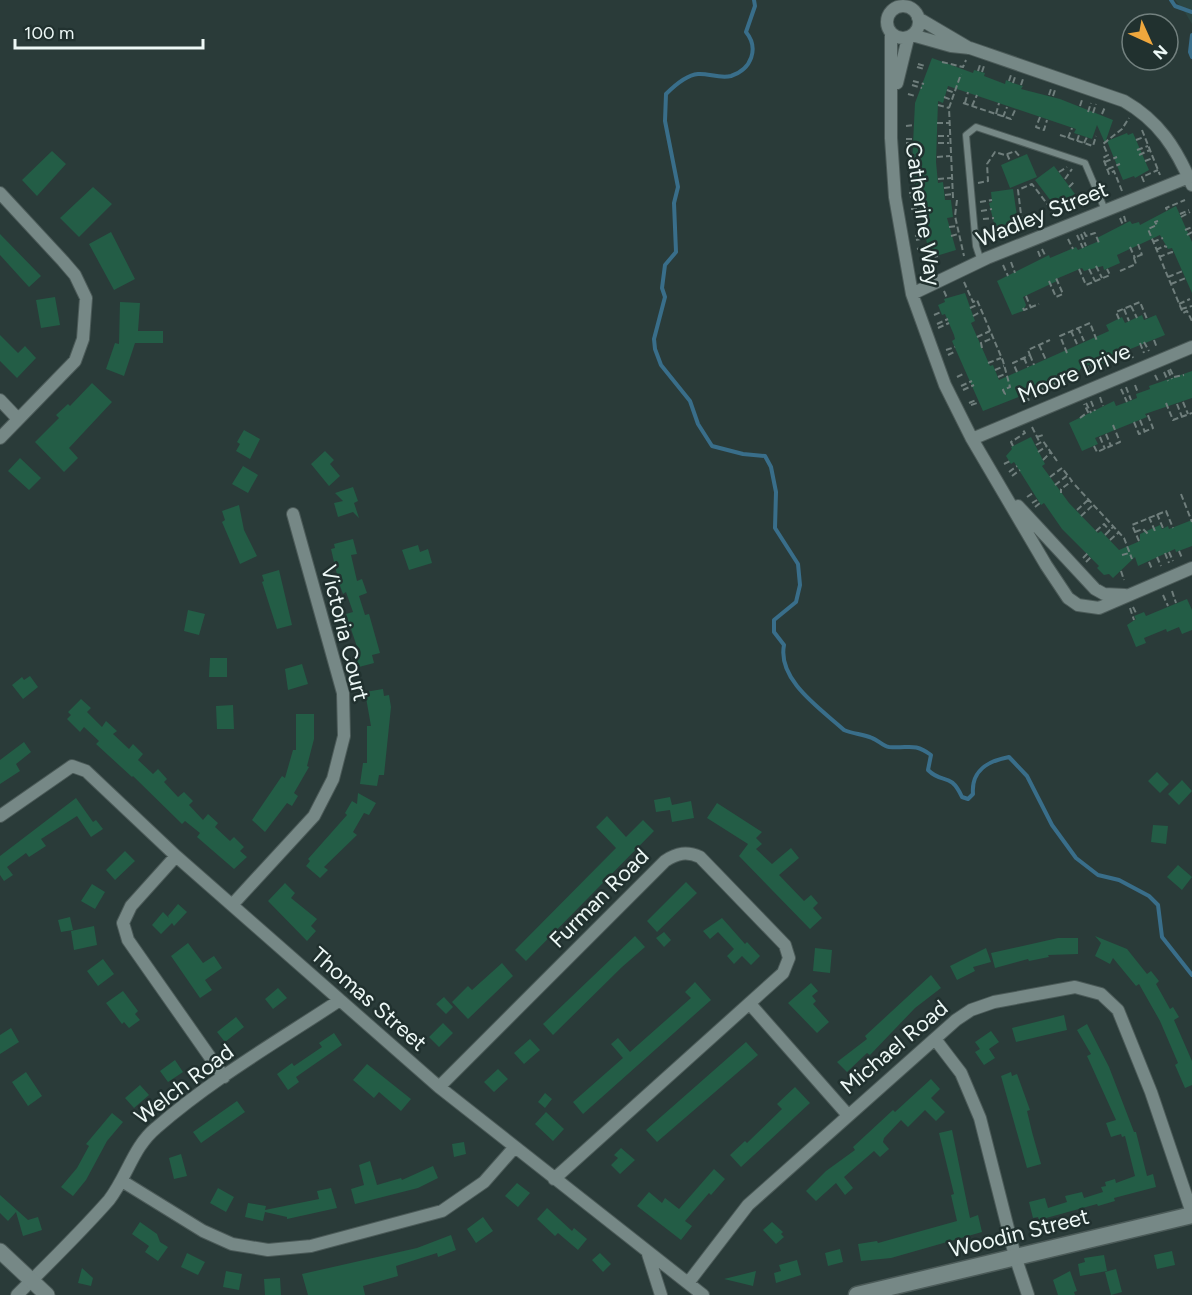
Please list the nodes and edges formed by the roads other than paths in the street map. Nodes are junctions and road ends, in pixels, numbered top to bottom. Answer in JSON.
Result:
{"nodes":[{"id":1,"x":896,"y":4,"type":"edge"},
{"id":2,"x":915,"y":10,"type":"edge"},
{"id":3,"x":891,"y":34,"type":"junction"},
{"id":4,"x":910,"y":36,"type":"junction"},
{"id":5,"x":968,"y":54,"type":"junction"},
{"id":6,"x":893,"y":99,"type":"junction"},
{"id":7,"x":1190,"y":181,"type":"edge"},
{"id":8,"x":0,"y":193,"type":"edge"},
{"id":9,"x":1105,"y":211,"type":"junction"},
{"id":10,"x":981,"y":261,"type":"junction"},
{"id":11,"x":912,"y":294,"type":"junction"},
{"id":12,"x":1192,"y":347,"type":"edge"},
{"id":13,"x":0,"y":400,"type":"edge"},
{"id":14,"x":18,"y":418,"type":"junction"},
{"id":15,"x":0,"y":438,"type":"edge"},
{"id":16,"x":972,"y":439,"type":"junction"},
{"id":17,"x":1006,"y":493,"type":"junction"},
{"id":18,"x":293,"y":514,"type":"dead end"},
{"id":19,"x":1192,"y":568,"type":"edge"},
{"id":20,"x":1126,"y":595,"type":"junction"},
{"id":21,"x":0,"y":816,"type":"edge"},
{"id":22,"x":176,"y":856,"type":"junction"},
{"id":23,"x":232,"y":905,"type":"junction"},
{"id":24,"x":340,"y":1000,"type":"junction"},
{"id":25,"x":750,"y":1004,"type":"junction"},
{"id":26,"x":935,"y":1039,"type":"junction"},
{"id":27,"x":224,"y":1077,"type":"junction"},
{"id":28,"x":439,"y":1087,"type":"junction"},
{"id":29,"x":847,"y":1114,"type":"junction"},
{"id":30,"x":514,"y":1148,"type":"junction"},
{"id":31,"x":554,"y":1179,"type":"junction"},
{"id":32,"x":122,"y":1181,"type":"junction"},
{"id":33,"x":1192,"y":1214,"type":"edge"},
{"id":34,"x":0,"y":1251,"type":"edge"},
{"id":35,"x":648,"y":1254,"type":"junction"},
{"id":36,"x":1015,"y":1257,"type":"junction"},
{"id":37,"x":32,"y":1280,"type":"junction"},
{"id":38,"x":688,"y":1282,"type":"junction"},
{"id":39,"x":17,"y":1295,"type":"edge"},
{"id":40,"x":47,"y":1295,"type":"edge"},
{"id":41,"x":661,"y":1295,"type":"edge"},
{"id":42,"x":703,"y":1295,"type":"edge"},
{"id":43,"x":857,"y":1295,"type":"edge"},
{"id":44,"x":1028,"y":1295,"type":"edge"}],
"edges":[{"from":1,"to":2,"type":"street"},
{"from":1,"to":3,"type":"street"},
{"from":2,"to":4,"type":"street"},
{"from":2,"to":5,"type":"street"},
{"from":3,"to":4,"type":"street"},
{"from":3,"to":6,"type":"street","name":"Catherine Way"},
{"from":4,"to":5,"type":"street"},
{"from":4,"to":6,"type":"street","name":"Catherine Way"},
{"from":5,"to":7,"type":"street"},
{"from":6,"to":11,"type":"street","name":"Catherine Way"},
{"from":7,"to":9,"type":"street","name":"Wadley Street"},
{"from":8,"to":14,"type":"street"},
{"from":9,"to":10,"type":"street","name":"Wadley Street"},
{"from":9,"to":10,"type":"lane"},
{"from":10,"to":11,"type":"street","name":"Wadley Street"},
{"from":11,"to":16,"type":"street","name":"Catherine Way"},
{"from":12,"to":16,"type":"street","name":"Moore Drive"},
{"from":13,"to":14,"type":"street"},
{"from":14,"to":15,"type":"street"},
{"from":16,"to":17,"type":"street","name":"Catherine Way"},
{"from":17,"to":20,"type":"street","name":"Catherine Way"},
{"from":17,"to":20,"type":"street","name":"Catherine Way"},
{"from":18,"to":23,"type":"street","name":"Victoria Court"},
{"from":19,"to":20,"type":"street"},
{"from":21,"to":22,"type":"street","name":"Thomas Street"},
{"from":22,"to":23,"type":"street","name":"Thomas Street"},
{"from":22,"to":27,"type":"street"},
{"from":23,"to":24,"type":"street","name":"Thomas Street"},
{"from":24,"to":27,"type":"street","name":"Welch Road"},
{"from":24,"to":28,"type":"street","name":"Thomas Street"},
{"from":25,"to":28,"type":"street","name":"Furman Road"},
{"from":25,"to":29,"type":"street"},
{"from":25,"to":31,"type":"street","name":"Furman Road"},
{"from":26,"to":29,"type":"street","name":"Michael Road"},
{"from":26,"to":33,"type":"street","name":"Michael Road"},
{"from":26,"to":36,"type":"street"},
{"from":27,"to":32,"type":"street","name":"Welch Road"},
{"from":28,"to":30,"type":"street","name":"Thomas Street"},
{"from":29,"to":38,"type":"street","name":"Michael Road"},
{"from":30,"to":31,"type":"street","name":"Thomas Street"},
{"from":30,"to":32,"type":"street"},
{"from":31,"to":35,"type":"street","name":"Thomas Street"},
{"from":32,"to":37,"type":"street","name":"Welch Road"},
{"from":33,"to":36,"type":"main road","name":"Woodin Street"},
{"from":34,"to":37,"type":"street"},
{"from":35,"to":38,"type":"street","name":"Thomas Street"},
{"from":35,"to":41,"type":"street"},
{"from":36,"to":43,"type":"main road","name":"Woodin Street"},
{"from":36,"to":44,"type":"street"},
{"from":37,"to":39,"type":"street","name":"Welch Road"},
{"from":37,"to":40,"type":"street"},
{"from":38,"to":42,"type":"street","name":"Thomas Street"}]}
